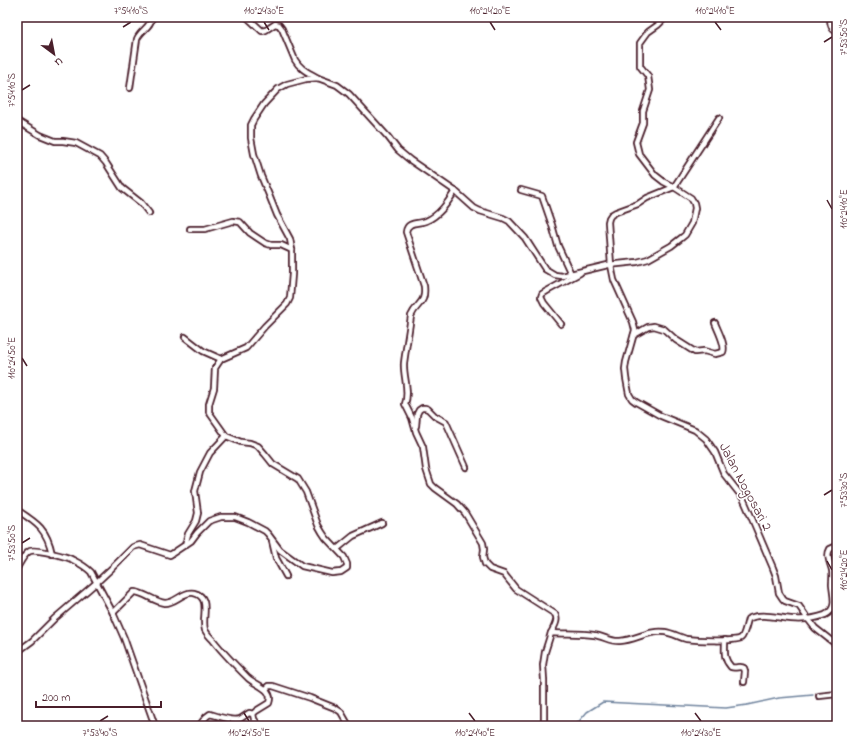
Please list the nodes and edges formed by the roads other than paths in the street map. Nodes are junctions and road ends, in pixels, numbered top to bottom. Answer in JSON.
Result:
{"nodes":[{"id":1,"x":152,"y":17,"type":"edge"},
{"id":2,"x":247,"y":17,"type":"edge"},
{"id":3,"x":666,"y":17,"type":"edge"},
{"id":4,"x":830,"y":17,"type":"edge"},
{"id":5,"x":837,"y":31,"type":"edge"},
{"id":6,"x":318,"y":78,"type":"junction"},
{"id":7,"x":130,"y":88,"type":"dead end"},
{"id":8,"x":719,"y":118,"type":"dead end"},
{"id":9,"x":17,"y":121,"type":"edge"},
{"id":10,"x":674,"y":187,"type":"junction"},
{"id":11,"x":455,"y":190,"type":"junction"},
{"id":12,"x":521,"y":190,"type":"dead end"},
{"id":13,"x":149,"y":213,"type":"dead end"},
{"id":14,"x":190,"y":229,"type":"dead end"},
{"id":15,"x":292,"y":250,"type":"junction"},
{"id":16,"x":611,"y":265,"type":"junction"},
{"id":17,"x":585,"y":270,"type":"junction"},
{"id":18,"x":571,"y":274,"type":"junction"},
{"id":19,"x":715,"y":323,"type":"dead end"},
{"id":20,"x":561,"y":324,"type":"dead end"},
{"id":21,"x":634,"y":335,"type":"junction"},
{"id":22,"x":185,"y":337,"type":"dead end"},
{"id":23,"x":221,"y":359,"type":"junction"},
{"id":24,"x":416,"y":432,"type":"junction"},
{"id":25,"x":226,"y":436,"type":"junction"},
{"id":26,"x":466,"y":467,"type":"dead end"},
{"id":27,"x":17,"y":510,"type":"edge"},
{"id":28,"x":382,"y":523,"type":"dead end"},
{"id":29,"x":271,"y":538,"type":"junction"},
{"id":30,"x":185,"y":545,"type":"junction"},
{"id":31,"x":837,"y":546,"type":"edge"},
{"id":32,"x":337,"y":549,"type":"junction"},
{"id":33,"x":52,"y":554,"type":"junction"},
{"id":34,"x":17,"y":568,"type":"edge"},
{"id":35,"x":286,"y":576,"type":"dead end"},
{"id":36,"x":96,"y":583,"type":"junction"},
{"id":37,"x":113,"y":613,"type":"junction"},
{"id":38,"x":808,"y":619,"type":"junction"},
{"id":39,"x":551,"y":633,"type":"junction"},
{"id":40,"x":725,"y":640,"type":"junction"},
{"id":41,"x":837,"y":645,"type":"edge"},
{"id":42,"x":17,"y":652,"type":"edge"},
{"id":43,"x":744,"y":682,"type":"dead end"},
{"id":44,"x":266,"y":689,"type":"junction"},
{"id":45,"x":837,"y":694,"type":"edge"},
{"id":46,"x":819,"y":696,"type":"dead end"},
{"id":47,"x":253,"y":714,"type":"junction"},
{"id":48,"x":154,"y":726,"type":"edge"},
{"id":49,"x":199,"y":726,"type":"edge"},
{"id":50,"x":259,"y":726,"type":"edge"},
{"id":51,"x":349,"y":726,"type":"edge"},
{"id":52,"x":544,"y":726,"type":"edge"}],
"edges":[{"from":1,"to":7,"type":"street"},
{"from":2,"to":6,"type":"street"},
{"from":3,"to":10,"type":"street"},
{"from":4,"to":5,"type":"street"},
{"from":6,"to":11,"type":"street"},
{"from":6,"to":15,"type":"street"},
{"from":8,"to":10,"type":"street"},
{"from":9,"to":13,"type":"street"},
{"from":10,"to":16,"type":"street","name":"Jalan Nogosari 2"},
{"from":10,"to":16,"type":"street"},
{"from":11,"to":18,"type":"street"},
{"from":11,"to":24,"type":"street"},
{"from":12,"to":18,"type":"street"},
{"from":14,"to":15,"type":"street"},
{"from":15,"to":23,"type":"street"},
{"from":16,"to":17,"type":"street"},
{"from":16,"to":21,"type":"street","name":"Jalan Nogosari 2"},
{"from":17,"to":18,"type":"street"},
{"from":17,"to":20,"type":"street"},
{"from":19,"to":21,"type":"street"},
{"from":21,"to":38,"type":"street","name":"Jalan Nogosari 2"},
{"from":22,"to":23,"type":"street"},
{"from":23,"to":25,"type":"street"},
{"from":24,"to":26,"type":"street"},
{"from":24,"to":39,"type":"street"},
{"from":25,"to":30,"type":"street"},
{"from":25,"to":32,"type":"street"},
{"from":27,"to":33,"type":"street"},
{"from":28,"to":32,"type":"street"},
{"from":29,"to":30,"type":"street"},
{"from":29,"to":32,"type":"street"},
{"from":29,"to":35,"type":"street"},
{"from":30,"to":36,"type":"street"},
{"from":31,"to":38,"type":"street"},
{"from":33,"to":34,"type":"street"},
{"from":33,"to":36,"type":"street"},
{"from":36,"to":37,"type":"street"},
{"from":36,"to":42,"type":"street"},
{"from":37,"to":44,"type":"street"},
{"from":37,"to":48,"type":"street"},
{"from":38,"to":40,"type":"street"},
{"from":38,"to":41,"type":"street","name":"Jalan Nogosari 2"},
{"from":39,"to":40,"type":"street"},
{"from":39,"to":52,"type":"street"},
{"from":40,"to":43,"type":"street"},
{"from":44,"to":47,"type":"street"},
{"from":44,"to":51,"type":"street"},
{"from":45,"to":46,"type":"street"},
{"from":47,"to":49,"type":"street"},
{"from":47,"to":50,"type":"street"}]}
